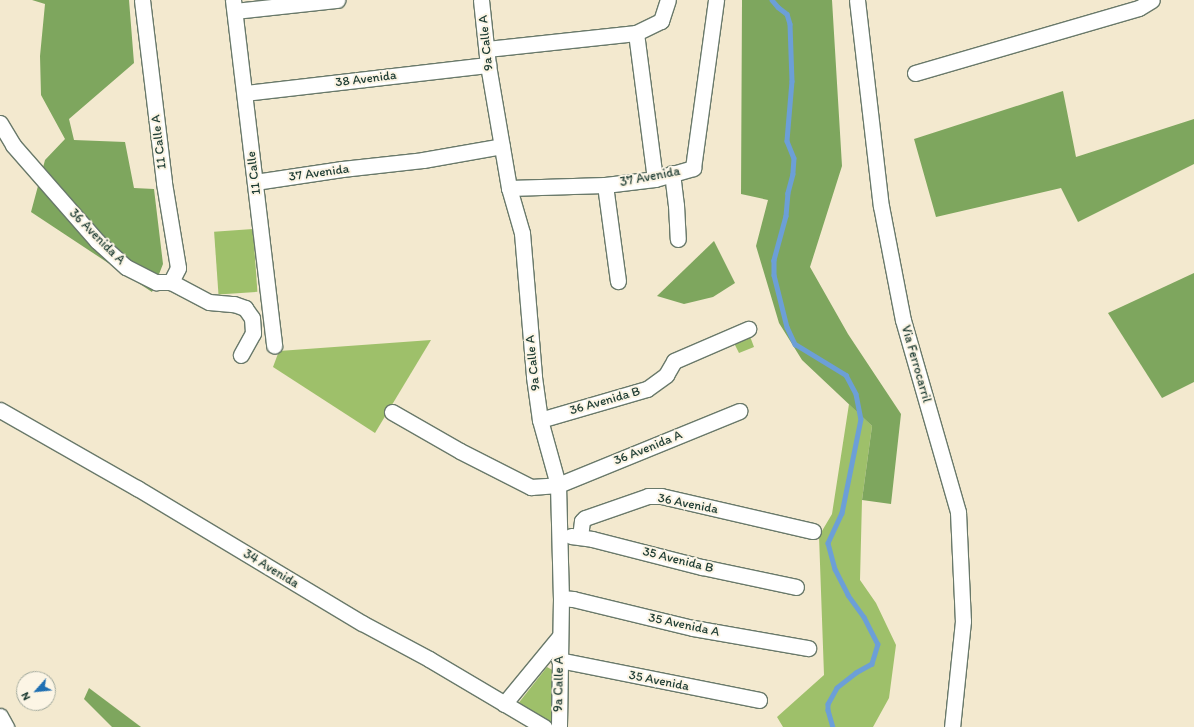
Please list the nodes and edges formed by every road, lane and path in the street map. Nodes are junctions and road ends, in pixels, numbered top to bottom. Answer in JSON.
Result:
{"nodes":[{"id":1,"x":142,"y":0,"type":"edge"},
{"id":2,"x":337,"y":0,"type":"edge"},
{"id":3,"x":481,"y":0,"type":"edge"},
{"id":4,"x":668,"y":0,"type":"edge"},
{"id":5,"x":716,"y":0,"type":"edge"},
{"id":6,"x":857,"y":0,"type":"edge"},
{"id":7,"x":1152,"y":0,"type":"edge"},
{"id":8,"x":234,"y":5,"type":"edge"},
{"id":9,"x":636,"y":33,"type":"junction"},
{"id":10,"x":486,"y":49,"type":"junction"},
{"id":11,"x":488,"y":65,"type":"junction"},
{"id":12,"x":915,"y":73,"type":"dead end"},
{"id":13,"x":245,"y":94,"type":"junction"},
{"id":14,"x":0,"y":123,"type":"edge"},
{"id":15,"x":502,"y":146,"type":"junction"},
{"id":16,"x":672,"y":173,"type":"junction"},
{"id":17,"x":655,"y":179,"type":"junction"},
{"id":18,"x":255,"y":182,"type":"junction"},
{"id":19,"x":605,"y":185,"type":"junction"},
{"id":20,"x":509,"y":188,"type":"junction"},
{"id":21,"x":678,"y":239,"type":"dead end"},
{"id":22,"x":618,"y":281,"type":"dead end"},
{"id":23,"x":171,"y":282,"type":"junction"},
{"id":24,"x":748,"y":329,"type":"dead end"},
{"id":25,"x":274,"y":346,"type":"dead end"},
{"id":26,"x":241,"y":355,"type":"dead end"},
{"id":27,"x":0,"y":410,"type":"edge"},
{"id":28,"x":739,"y":411,"type":"dead end"},
{"id":29,"x":392,"y":412,"type":"dead end"},
{"id":30,"x":540,"y":420,"type":"junction"},
{"id":31,"x":558,"y":485,"type":"junction"},
{"id":32,"x":813,"y":531,"type":"dead end"},
{"id":33,"x":560,"y":535,"type":"junction"},
{"id":34,"x":580,"y":537,"type":"junction"},
{"id":35,"x":796,"y":587,"type":"dead end"},
{"id":36,"x":561,"y":598,"type":"junction"},
{"id":37,"x":560,"y":636,"type":"junction"},
{"id":38,"x":808,"y":648,"type":"dead end"},
{"id":39,"x":559,"y":660,"type":"junction"},
{"id":40,"x":759,"y":700,"type":"dead end"},
{"id":41,"x":504,"y":704,"type":"junction"},
{"id":42,"x":0,"y":716,"type":"edge"},
{"id":43,"x":6,"y":727,"type":"edge"},
{"id":44,"x":544,"y":727,"type":"edge"},
{"id":45,"x":559,"y":727,"type":"edge"},
{"id":46,"x":952,"y":727,"type":"edge"}],
"edges":[{"from":1,"to":23,"type":"street","name":"11 Calle A"},
{"from":2,"to":8,"type":"street"},
{"from":3,"to":10,"type":"street","name":"9a Calle A"},
{"from":4,"to":9,"type":"street"},
{"from":5,"to":16,"type":"street","name":"37 Avenida"},
{"from":6,"to":46,"type":"street","name":"Via Ferrocarril"},
{"from":7,"to":12,"type":"street"},
{"from":8,"to":13,"type":"street","name":"11 Calle"},
{"from":9,"to":10,"type":"street"},
{"from":9,"to":17,"type":"street"},
{"from":10,"to":11,"type":"street","name":"9a Calle A"},
{"from":11,"to":13,"type":"street","name":"38 Avenida"},
{"from":11,"to":15,"type":"street","name":"9a Calle A"},
{"from":13,"to":18,"type":"street","name":"11 Calle"},
{"from":14,"to":23,"type":"street","name":"36 Avenida A"},
{"from":15,"to":18,"type":"street","name":"37 Avenida"},
{"from":15,"to":20,"type":"street","name":"9a Calle A"},
{"from":16,"to":17,"type":"street","name":"37 Avenida"},
{"from":16,"to":21,"type":"street"},
{"from":17,"to":19,"type":"street","name":"37 Avenida"},
{"from":18,"to":25,"type":"street","name":"11 Calle"},
{"from":19,"to":20,"type":"street","name":"37 Avenida"},
{"from":19,"to":22,"type":"street"},
{"from":20,"to":30,"type":"street","name":"9a Calle A"},
{"from":23,"to":26,"type":"street","name":"36 Avenida A"},
{"from":24,"to":30,"type":"street","name":"36 Avenida B"},
{"from":27,"to":41,"type":"street","name":"34 Avenida"},
{"from":28,"to":31,"type":"street","name":"36 Avenida A"},
{"from":29,"to":31,"type":"street"},
{"from":30,"to":31,"type":"street","name":"9a Calle A"},
{"from":31,"to":33,"type":"street","name":"9a Calle A"},
{"from":32,"to":34,"type":"street","name":"36 Avenida"},
{"from":33,"to":34,"type":"street","name":"35 Avenida B"},
{"from":33,"to":36,"type":"street","name":"9a Calle A"},
{"from":34,"to":35,"type":"street","name":"35 Avenida B"},
{"from":36,"to":37,"type":"street","name":"9a Calle A"},
{"from":36,"to":38,"type":"street","name":"35 Avenida A"},
{"from":37,"to":39,"type":"street","name":"9a Calle A"},
{"from":37,"to":41,"type":"street"},
{"from":39,"to":40,"type":"street","name":"35 Avenida"},
{"from":39,"to":45,"type":"street","name":"9a Calle A"},
{"from":41,"to":44,"type":"street","name":"34 Avenida"},
{"from":42,"to":43,"type":"street"}]}
